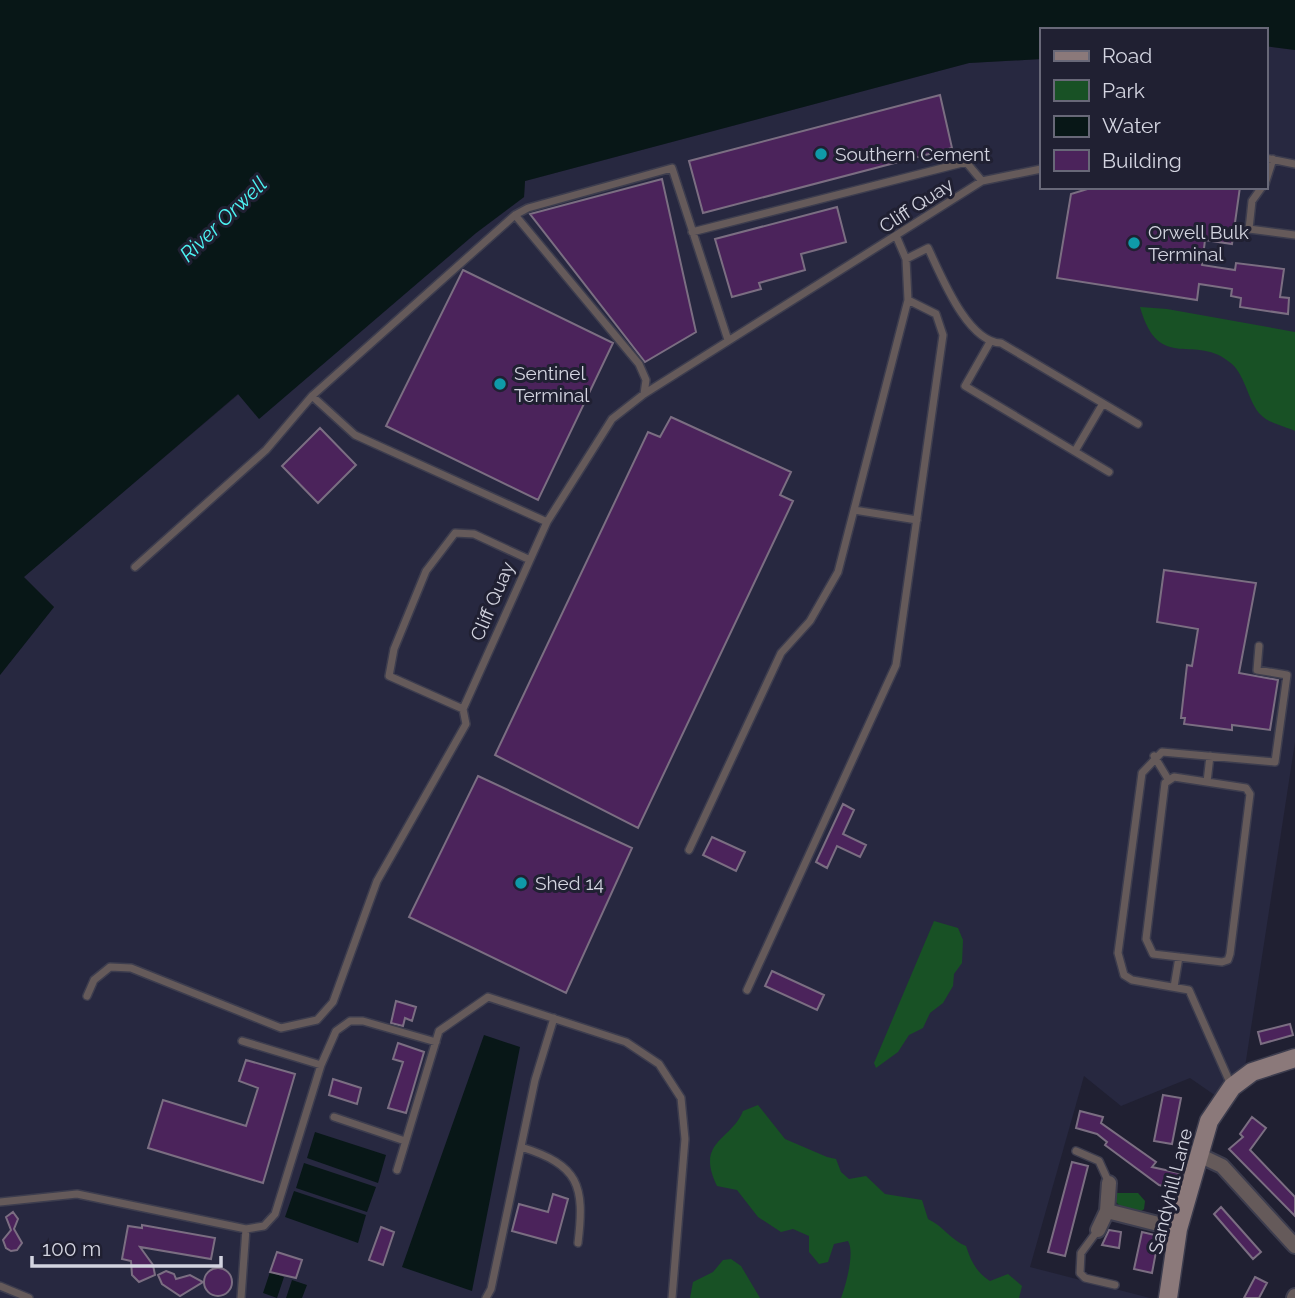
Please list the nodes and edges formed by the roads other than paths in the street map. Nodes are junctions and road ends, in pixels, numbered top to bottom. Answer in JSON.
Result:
{"nodes":[{"id":1,"x":1269,"y":158,"type":"edge"},
{"id":2,"x":1295,"y":164,"type":"edge"},
{"id":3,"x":1040,"y":169,"type":"edge"},
{"id":4,"x":982,"y":181,"type":"junction"},
{"id":5,"x":1262,"y":189,"type":"edge"},
{"id":6,"x":514,"y":215,"type":"junction"},
{"id":7,"x":692,"y":232,"type":"junction"},
{"id":8,"x":1295,"y":235,"type":"edge"},
{"id":9,"x":897,"y":238,"type":"junction"},
{"id":10,"x":906,"y":259,"type":"junction"},
{"id":11,"x":908,"y":300,"type":"junction"},
{"id":12,"x":728,"y":340,"type":"junction"},
{"id":13,"x":990,"y":342,"type":"junction"},
{"id":14,"x":644,"y":394,"type":"junction"},
{"id":15,"x":312,"y":396,"type":"junction"},
{"id":16,"x":1102,"y":405,"type":"junction"},
{"id":17,"x":1138,"y":424,"type":"dead end"},
{"id":18,"x":1074,"y":451,"type":"junction"},
{"id":19,"x":1109,"y":472,"type":"dead end"},
{"id":20,"x":854,"y":510,"type":"junction"},
{"id":21,"x":917,"y":520,"type":"junction"},
{"id":22,"x":547,"y":522,"type":"junction"},
{"id":23,"x":528,"y":559,"type":"junction"},
{"id":24,"x":135,"y":567,"type":"dead end"},
{"id":25,"x":1259,"y":646,"type":"dead end"},
{"id":26,"x":463,"y":709,"type":"junction"},
{"id":27,"x":1154,"y":756,"type":"junction"},
{"id":28,"x":1210,"y":756,"type":"junction"},
{"id":29,"x":1168,"y":779,"type":"junction"},
{"id":30,"x":1207,"y":782,"type":"junction"},
{"id":31,"x":689,"y":850,"type":"dead end"},
{"id":32,"x":1179,"y":957,"type":"junction"},
{"id":33,"x":1174,"y":987,"type":"junction"},
{"id":34,"x":747,"y":990,"type":"dead end"},
{"id":35,"x":87,"y":996,"type":"dead end"},
{"id":36,"x":554,"y":1018,"type":"junction"},
{"id":37,"x":242,"y":1041,"type":"dead end"},
{"id":38,"x":436,"y":1042,"type":"junction"},
{"id":39,"x":1295,"y":1058,"type":"edge"},
{"id":40,"x":321,"y":1065,"type":"junction"},
{"id":41,"x":1232,"y":1087,"type":"junction"},
{"id":42,"x":334,"y":1116,"type":"dead end"},
{"id":43,"x":405,"y":1141,"type":"junction"},
{"id":44,"x":520,"y":1147,"type":"junction"},
{"id":45,"x":1076,"y":1150,"type":"dead end"},
{"id":46,"x":1201,"y":1156,"type":"junction"},
{"id":47,"x":397,"y":1170,"type":"dead end"},
{"id":48,"x":1109,"y":1183,"type":"joint"},
{"id":49,"x":0,"y":1202,"type":"edge"},
{"id":50,"x":1107,"y":1211,"type":"junction"},
{"id":51,"x":246,"y":1229,"type":"junction"},
{"id":52,"x":1178,"y":1229,"type":"junction"},
{"id":53,"x":1098,"y":1230,"type":"joint"},
{"id":54,"x":578,"y":1242,"type":"dead end"},
{"id":55,"x":1295,"y":1246,"type":"edge"},
{"id":56,"x":1115,"y":1285,"type":"dead end"},
{"id":57,"x":0,"y":1286,"type":"edge"},
{"id":58,"x":29,"y":1298,"type":"edge"},
{"id":59,"x":242,"y":1298,"type":"edge"},
{"id":60,"x":486,"y":1298,"type":"edge"},
{"id":61,"x":672,"y":1298,"type":"edge"},
{"id":62,"x":1168,"y":1298,"type":"edge"}],
"edges":[{"from":1,"to":2,"type":"lane"},
{"from":3,"to":4,"type":"lane","name":"Cliff Quay"},
{"from":4,"to":7,"type":"lane"},
{"from":4,"to":9,"type":"lane","name":"Cliff Quay"},
{"from":5,"to":8,"type":"lane"},
{"from":6,"to":7,"type":"lane"},
{"from":6,"to":14,"type":"lane"},
{"from":6,"to":15,"type":"lane"},
{"from":7,"to":12,"type":"lane"},
{"from":9,"to":10,"type":"lane"},
{"from":9,"to":12,"type":"lane","name":"Cliff Quay"},
{"from":10,"to":11,"type":"lane"},
{"from":10,"to":13,"type":"lane"},
{"from":11,"to":20,"type":"lane"},
{"from":11,"to":21,"type":"lane"},
{"from":12,"to":14,"type":"lane","name":"Cliff Quay"},
{"from":13,"to":16,"type":"lane"},
{"from":13,"to":18,"type":"lane"},
{"from":14,"to":22,"type":"lane","name":"Cliff Quay"},
{"from":15,"to":22,"type":"lane"},
{"from":15,"to":24,"type":"lane"},
{"from":16,"to":17,"type":"lane"},
{"from":16,"to":18,"type":"lane"},
{"from":18,"to":19,"type":"lane"},
{"from":20,"to":21,"type":"lane"},
{"from":20,"to":31,"type":"lane"},
{"from":21,"to":34,"type":"lane"},
{"from":22,"to":23,"type":"lane","name":"Cliff Quay"},
{"from":23,"to":26,"type":"lane","name":"Cliff Quay"},
{"from":23,"to":26,"type":"lane"},
{"from":25,"to":28,"type":"lane"},
{"from":26,"to":35,"type":"lane","name":"Cliff Quay"},
{"from":27,"to":28,"type":"lane"},
{"from":27,"to":29,"type":"lane"},
{"from":27,"to":33,"type":"lane"},
{"from":28,"to":30,"type":"lane"},
{"from":29,"to":30,"type":"lane"},
{"from":29,"to":32,"type":"lane"},
{"from":30,"to":32,"type":"lane"},
{"from":32,"to":33,"type":"lane"},
{"from":33,"to":41,"type":"lane"},
{"from":36,"to":38,"type":"lane"},
{"from":36,"to":44,"type":"lane"},
{"from":36,"to":61,"type":"lane"},
{"from":37,"to":40,"type":"lane"},
{"from":38,"to":40,"type":"lane"},
{"from":38,"to":43,"type":"lane"},
{"from":39,"to":41,"type":"street","name":"Sandyhill Lane"},
{"from":40,"to":51,"type":"lane"},
{"from":41,"to":46,"type":"street","name":"Sandyhill Lane"},
{"from":42,"to":43,"type":"lane"},
{"from":43,"to":47,"type":"lane"},
{"from":44,"to":54,"type":"lane"},
{"from":44,"to":60,"type":"lane"},
{"from":45,"to":48,"type":"lane"},
{"from":46,"to":52,"type":"street","name":"Sandyhill Lane"},
{"from":46,"to":55,"type":"street"},
{"from":48,"to":50,"type":"street"},
{"from":49,"to":51,"type":"lane"},
{"from":50,"to":52,"type":"street"},
{"from":50,"to":53,"type":"street"},
{"from":51,"to":59,"type":"lane"},
{"from":52,"to":62,"type":"street","name":"Sandyhill Lane"},
{"from":53,"to":56,"type":"lane"},
{"from":57,"to":58,"type":"lane"}]}
